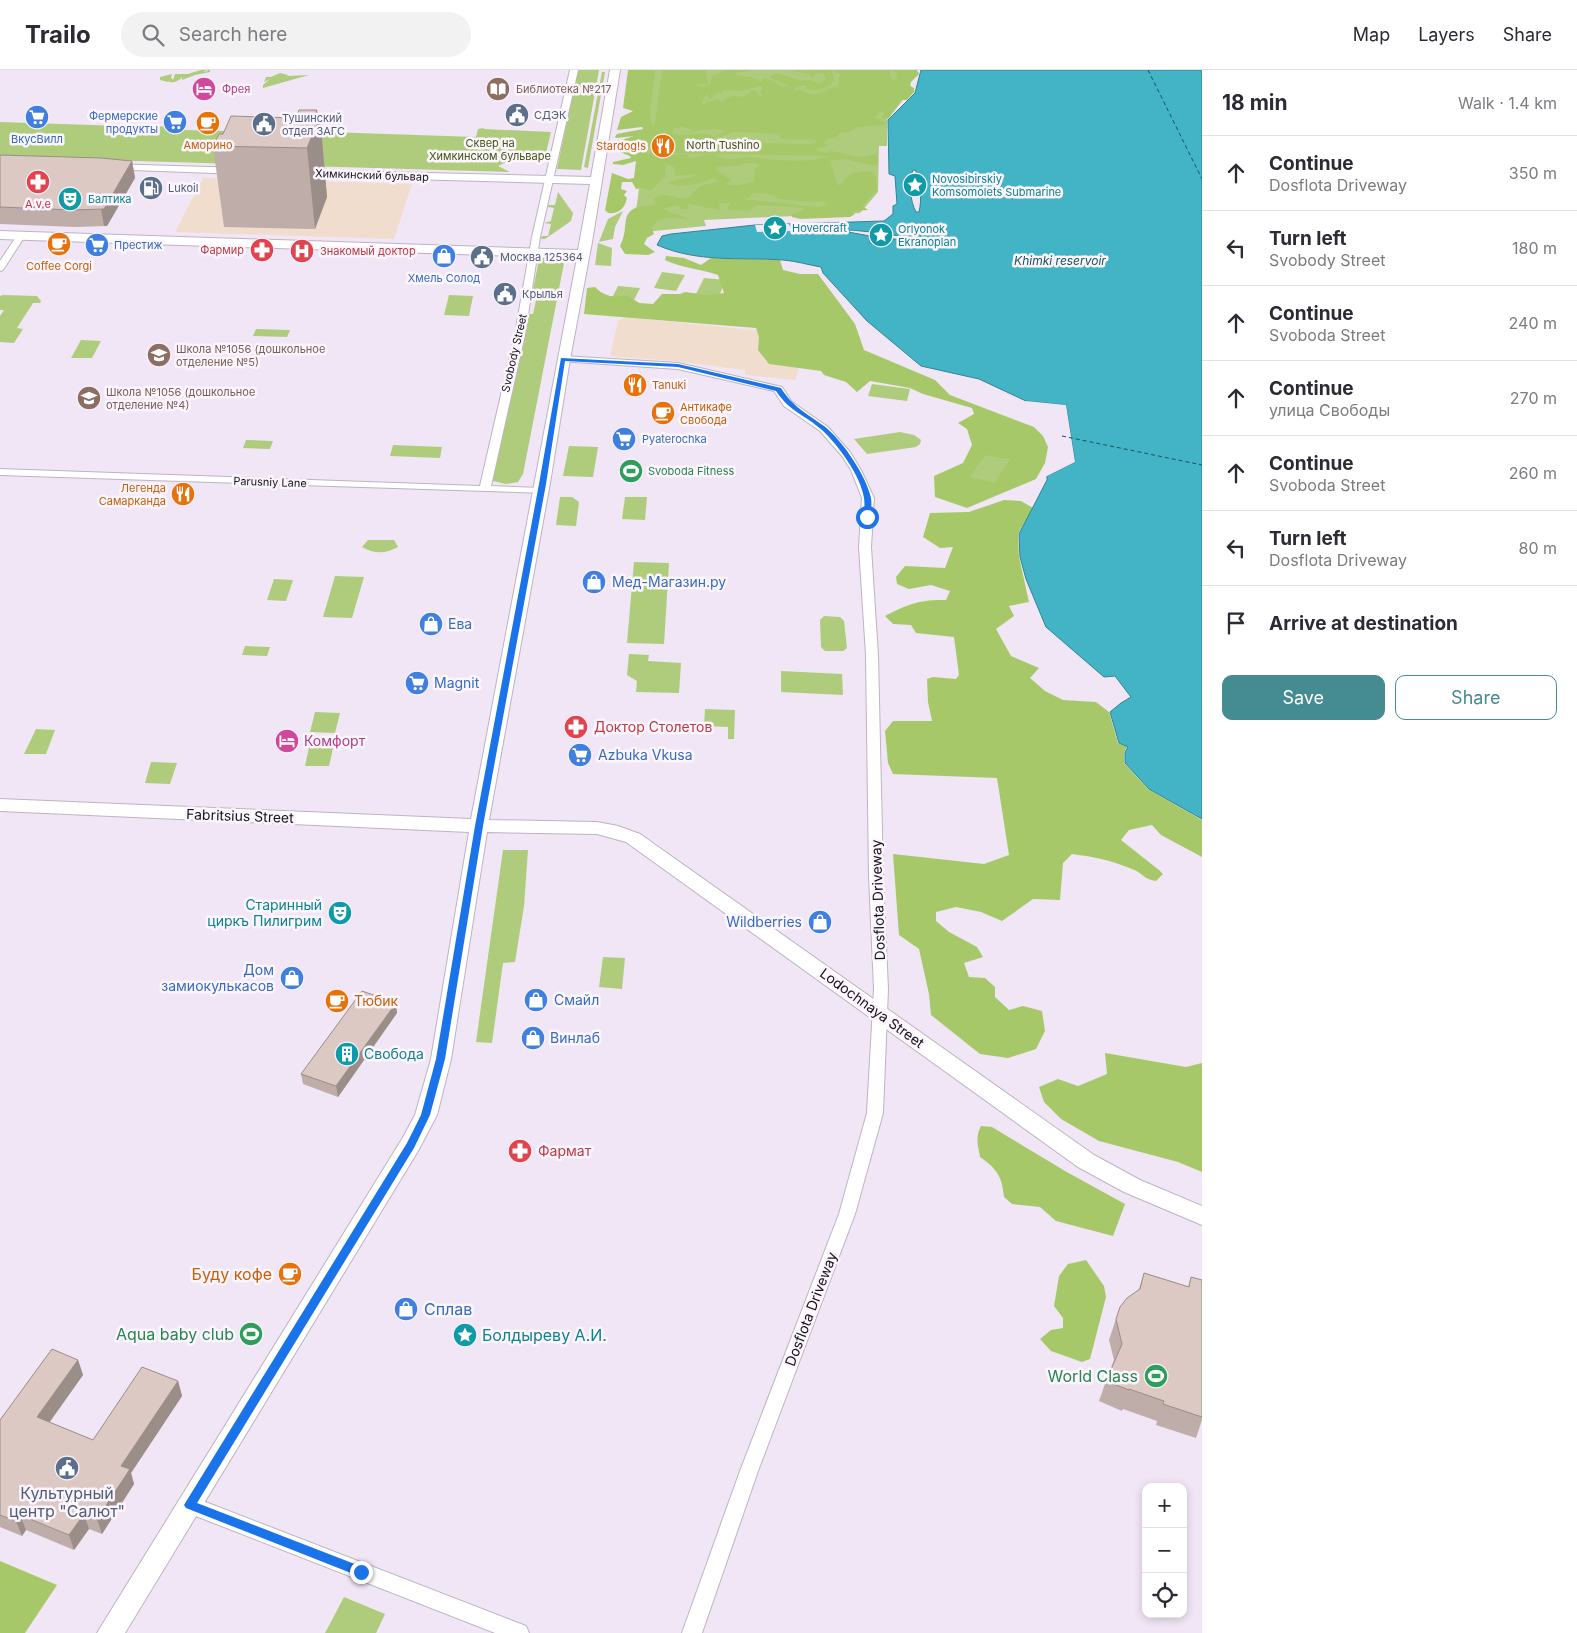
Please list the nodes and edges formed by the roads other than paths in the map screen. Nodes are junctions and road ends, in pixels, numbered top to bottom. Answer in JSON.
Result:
{"nodes":[{"id":1,"x":574,"y":70,"type":"edge"},
{"id":2,"x":615,"y":70,"type":"edge"},
{"id":3,"x":97,"y":167,"type":"edge"},
{"id":4,"x":257,"y":171,"type":"edge"},
{"id":5,"x":286,"y":172,"type":"edge"},
{"id":6,"x":550,"y":179,"type":"junction"},
{"id":7,"x":595,"y":181,"type":"junction"},
{"id":8,"x":0,"y":235,"type":"edge"},
{"id":9,"x":21,"y":236,"type":"junction"},
{"id":10,"x":534,"y":252,"type":"junction"},
{"id":11,"x":583,"y":254,"type":"junction"},
{"id":12,"x":0,"y":268,"type":"edge"},
{"id":13,"x":563,"y":359,"type":"junction"},
{"id":14,"x":0,"y":472,"type":"edge"},
{"id":15,"x":485,"y":490,"type":"junction"},
{"id":16,"x":541,"y":492,"type":"junction"},
{"id":17,"x":0,"y":805,"type":"edge"},
{"id":18,"x":479,"y":826,"type":"junction"},
{"id":19,"x":881,"y":1016,"type":"junction"},
{"id":20,"x":1202,"y":1216,"type":"edge"},
{"id":21,"x":190,"y":1505,"type":"junction"},
{"id":22,"x":110,"y":1633,"type":"edge"},
{"id":23,"x":519,"y":1633,"type":"edge"},
{"id":24,"x":692,"y":1633,"type":"edge"}],
"edges":[{"from":1,"to":6,"type":"street","name":"Svobody Street"},
{"from":2,"to":7,"type":"main road"},
{"from":3,"to":4,"type":"main road"},
{"from":5,"to":6,"type":"main road","name":"Химкинский бульвар"},
{"from":6,"to":7,"type":"main road","name":"Химкинский бульвар"},
{"from":6,"to":10,"type":"street","name":"Svobody Street"},
{"from":7,"to":11,"type":"main road"},
{"from":8,"to":9,"type":"main road"},
{"from":9,"to":10,"type":"main road"},
{"from":9,"to":12,"type":"street"},
{"from":10,"to":11,"type":"main road"},
{"from":10,"to":15,"type":"street","name":"Svobody Street"},
{"from":11,"to":13,"type":"main road"},
{"from":13,"to":16,"type":"main road"},
{"from":13,"to":19,"type":"street","name":"Dosflota Driveway"},
{"from":14,"to":15,"type":"street","name":"Parusniy Lane"},
{"from":15,"to":16,"type":"street","name":"Parusniy Lane"},
{"from":16,"to":18,"type":"main road"},
{"from":17,"to":18,"type":"main road","name":"Fabritsius Street"},
{"from":18,"to":19,"type":"main road","name":"Fabritsius Street"},
{"from":18,"to":21,"type":"main road"},
{"from":19,"to":20,"type":"main road","name":"Lodochnaya Street"},
{"from":19,"to":24,"type":"street","name":"Dosflota Driveway"},
{"from":21,"to":22,"type":"main road"},
{"from":21,"to":23,"type":"street"}]}
